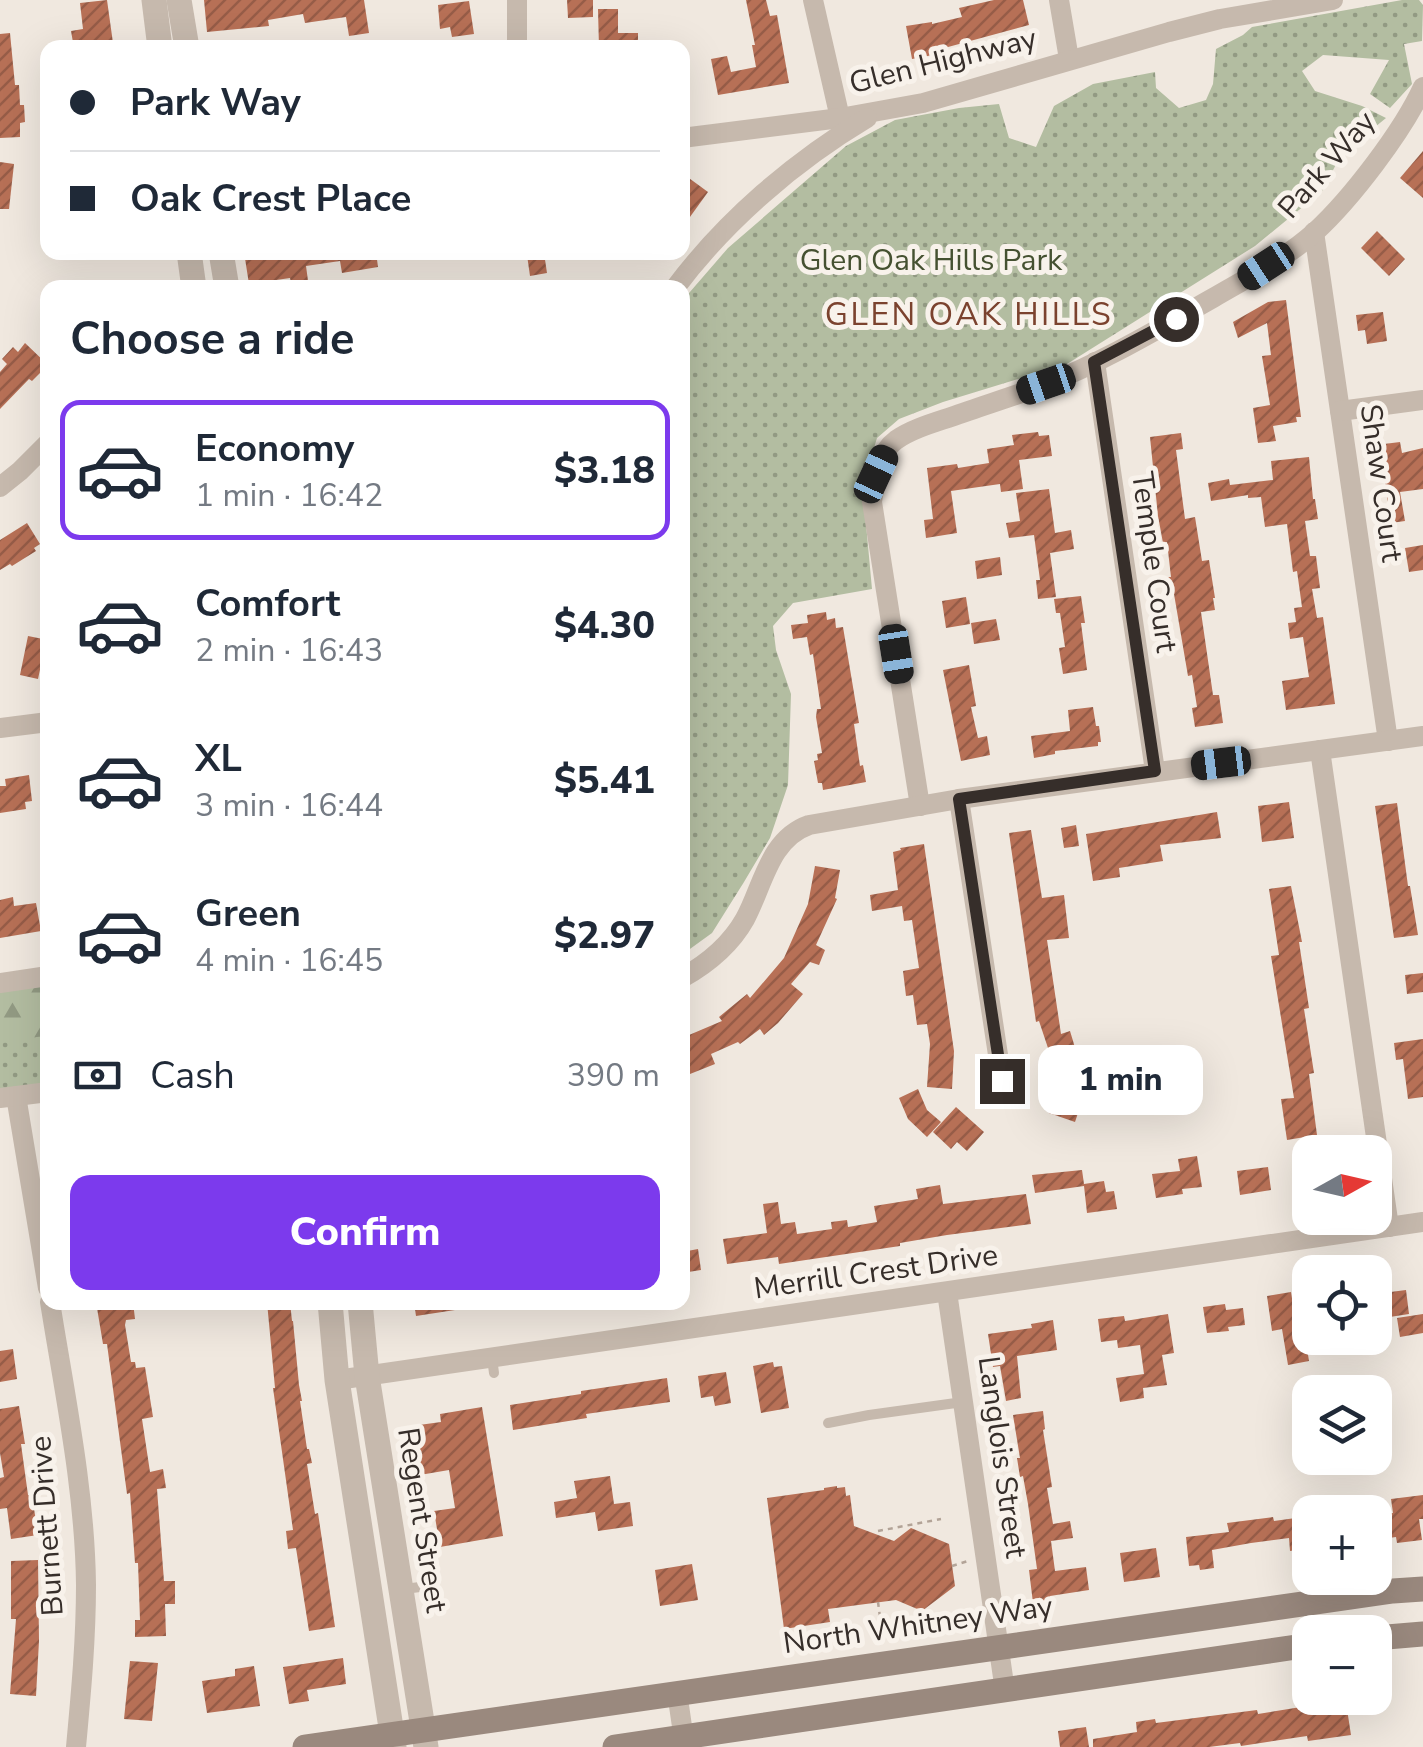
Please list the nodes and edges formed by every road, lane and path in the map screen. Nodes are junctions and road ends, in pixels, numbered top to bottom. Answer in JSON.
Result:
{"nodes":[{"id":1,"x":154,"y":0,"type":"edge"},
{"id":2,"x":179,"y":0,"type":"edge"},
{"id":3,"x":517,"y":0,"type":"edge"},
{"id":4,"x":814,"y":0,"type":"edge"},
{"id":5,"x":1058,"y":0,"type":"edge"},
{"id":6,"x":1333,"y":0,"type":"edge"},
{"id":7,"x":1295,"y":3,"type":"edge"},
{"id":8,"x":159,"y":40,"type":"edge"},
{"id":9,"x":186,"y":40,"type":"edge"},
{"id":10,"x":517,"y":40,"type":"edge"},
{"id":11,"x":1069,"y":59,"type":"junction"},
{"id":12,"x":1423,"y":87,"type":"edge"},
{"id":13,"x":878,"y":112,"type":"junction"},
{"id":14,"x":840,"y":118,"type":"junction"},
{"id":15,"x":690,"y":137,"type":"edge"},
{"id":16,"x":1314,"y":232,"type":"junction"},
{"id":17,"x":681,"y":280,"type":"edge"},
{"id":18,"x":1094,"y":362,"type":"junction"},
{"id":19,"x":1423,"y":400,"type":"edge"},
{"id":20,"x":1340,"y":411,"type":"junction"},
{"id":21,"x":40,"y":451,"type":"edge"},
{"id":22,"x":0,"y":487,"type":"edge"},
{"id":23,"x":40,"y":723,"type":"edge"},
{"id":24,"x":0,"y":728,"type":"edge"},
{"id":25,"x":1423,"y":736,"type":"edge"},
{"id":26,"x":1388,"y":742,"type":"junction"},
{"id":27,"x":1320,"y":750,"type":"junction"},
{"id":28,"x":1155,"y":771,"type":"junction"},
{"id":29,"x":959,"y":799,"type":"junction"},
{"id":30,"x":920,"y":806,"type":"junction"},
{"id":31,"x":690,"y":973,"type":"edge"},
{"id":32,"x":40,"y":977,"type":"edge"},
{"id":33,"x":0,"y":982,"type":"edge"},
{"id":34,"x":1002,"y":1081,"type":"dead end"},
{"id":35,"x":40,"y":1093,"type":"edge"},
{"id":36,"x":8,"y":1097,"type":"edge"},
{"id":37,"x":1376,"y":1135,"type":"edge"},
{"id":38,"x":1423,"y":1222,"type":"edge"},
{"id":39,"x":1392,"y":1227,"type":"edge"},
{"id":40,"x":1341,"y":1235,"type":"edge"},
{"id":41,"x":40,"y":1250,"type":"edge"},
{"id":42,"x":948,"y":1292,"type":"junction"},
{"id":43,"x":51,"y":1310,"type":"edge"},
{"id":44,"x":331,"y":1310,"type":"edge"},
{"id":45,"x":361,"y":1310,"type":"edge"},
{"id":46,"x":367,"y":1376,"type":"junction"},
{"id":47,"x":337,"y":1380,"type":"junction"},
{"id":48,"x":964,"y":1402,"type":"junction"},
{"id":49,"x":828,"y":1423,"type":"dead end"},
{"id":50,"x":941,"y":1520,"type":"dead end"},
{"id":51,"x":878,"y":1530,"type":"dead end"},
{"id":52,"x":974,"y":1560,"type":"dead end"},
{"id":53,"x":952,"y":1566,"type":"dead end"},
{"id":54,"x":428,"y":1586,"type":"dead end"},
{"id":55,"x":1423,"y":1589,"type":"edge"},
{"id":56,"x":400,"y":1590,"type":"junction"},
{"id":57,"x":878,"y":1602,"type":"dead end"},
{"id":58,"x":803,"y":1626,"type":"dead end"},
{"id":59,"x":1423,"y":1634,"type":"edge"},
{"id":60,"x":1392,"y":1637,"type":"edge"},
{"id":61,"x":999,"y":1646,"type":"junction"},
{"id":62,"x":1292,"y":1648,"type":"edge"},
{"id":63,"x":806,"y":1653,"type":"dead end"},
{"id":64,"x":886,"y":1662,"type":"junction"},
{"id":65,"x":1005,"y":1691,"type":"junction"},
{"id":66,"x":677,"y":1692,"type":"junction"},
{"id":67,"x":424,"y":1738,"type":"edge"},
{"id":68,"x":393,"y":1740,"type":"edge"},
{"id":69,"x":684,"y":1742,"type":"edge"},
{"id":70,"x":76,"y":1747,"type":"edge"},
{"id":71,"x":304,"y":1747,"type":"edge"},
{"id":72,"x":615,"y":1747,"type":"edge"}],
"edges":[{"from":1,"to":8,"type":"street"},
{"from":2,"to":9,"type":"street"},
{"from":3,"to":10,"type":"street"},
{"from":4,"to":14,"type":"street"},
{"from":5,"to":11,"type":"street"},
{"from":6,"to":7,"type":"street","name":"Glen Highway"},
{"from":7,"to":11,"type":"street","name":"Glen Highway"},
{"from":11,"to":13,"type":"street","name":"Glen Highway"},
{"from":12,"to":16,"type":"street","name":"Park Way"},
{"from":13,"to":14,"type":"street","name":"Glen Highway"},
{"from":13,"to":17,"type":"street"},
{"from":14,"to":15,"type":"street","name":"Glen Highway"},
{"from":16,"to":18,"type":"street","name":"Park Way"},
{"from":16,"to":20,"type":"street","name":"Shaw Court"},
{"from":18,"to":28,"type":"street","name":"Temple Court"},
{"from":18,"to":30,"type":"street","name":"Park Way"},
{"from":19,"to":20,"type":"street"},
{"from":20,"to":26,"type":"street","name":"Shaw Court"},
{"from":21,"to":22,"type":"street"},
{"from":23,"to":24,"type":"street"},
{"from":25,"to":26,"type":"street"},
{"from":26,"to":27,"type":"street"},
{"from":27,"to":28,"type":"street"},
{"from":27,"to":37,"type":"street"},
{"from":28,"to":29,"type":"street"},
{"from":29,"to":30,"type":"street"},
{"from":29,"to":34,"type":"street"},
{"from":30,"to":31,"type":"street"},
{"from":32,"to":33,"type":"street"},
{"from":35,"to":36,"type":"street"},
{"from":36,"to":41,"type":"street"},
{"from":38,"to":39,"type":"street","name":"Merrill Crest Drive"},
{"from":40,"to":42,"type":"street","name":"Merrill Crest Drive"},
{"from":42,"to":46,"type":"street","name":"Merrill Crest Drive"},
{"from":42,"to":48,"type":"street","name":"Langlois Street"},
{"from":43,"to":70,"type":"street","name":"Burnett Drive"},
{"from":44,"to":47,"type":"street","name":"Regent Street"},
{"from":45,"to":46,"type":"street","name":"Regent Street"},
{"from":46,"to":47,"type":"street","name":"Merrill Crest Drive"},
{"from":46,"to":56,"type":"street","name":"Regent Street"},
{"from":47,"to":68,"type":"street","name":"Regent Street"},
{"from":48,"to":49,"type":"lane"},
{"from":48,"to":61,"type":"street","name":"Langlois Street"},
{"from":50,"to":51,"type":"path"},
{"from":52,"to":53,"type":"path"},
{"from":54,"to":56,"type":"lane"},
{"from":55,"to":61,"type":"main road","name":"North Whitney Way"},
{"from":56,"to":67,"type":"street","name":"Regent Street"},
{"from":57,"to":64,"type":"path"},
{"from":58,"to":63,"type":"path"},
{"from":59,"to":60,"type":"main road"},
{"from":61,"to":64,"type":"main road","name":"North Whitney Way"},
{"from":61,"to":65,"type":"street","name":"Langlois Street"},
{"from":62,"to":65,"type":"main road"},
{"from":64,"to":66,"type":"main road","name":"North Whitney Way"},
{"from":65,"to":69,"type":"main road"},
{"from":66,"to":67,"type":"main road","name":"North Whitney Way"},
{"from":66,"to":69,"type":"street"},
{"from":67,"to":68,"type":"main road","name":"North Whitney Way"},
{"from":68,"to":71,"type":"main road","name":"North Whitney Way"},
{"from":69,"to":72,"type":"main road"}]}
